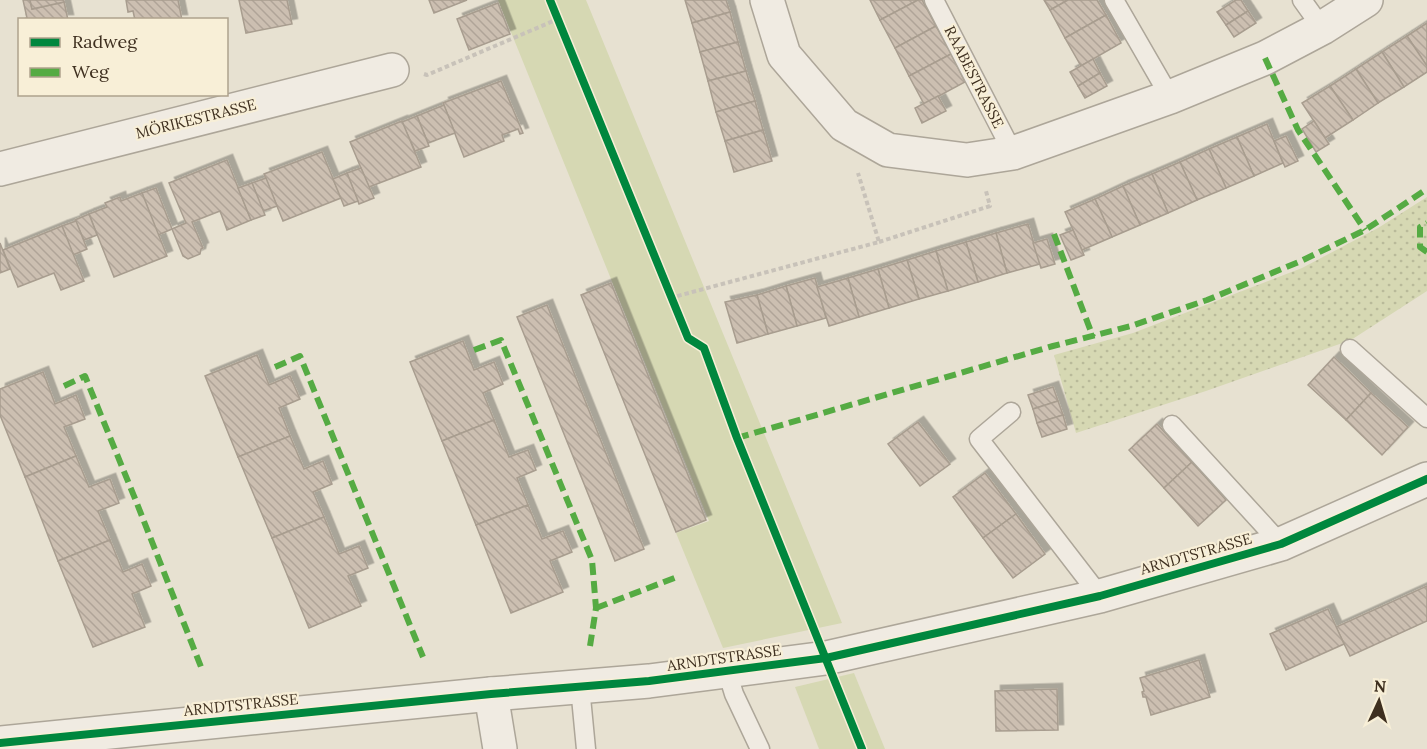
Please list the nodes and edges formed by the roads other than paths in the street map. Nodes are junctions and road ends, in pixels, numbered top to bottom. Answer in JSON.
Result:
{"nodes":[{"id":1,"x":767,"y":0,"type":"edge"},
{"id":2,"x":934,"y":0,"type":"edge"},
{"id":3,"x":1114,"y":0,"type":"edge"},
{"id":4,"x":1302,"y":0,"type":"edge"},
{"id":5,"x":1366,"y":0,"type":"edge"},
{"id":6,"x":1322,"y":28,"type":"junction"},
{"id":7,"x":392,"y":70,"type":"road end"},
{"id":8,"x":1170,"y":97,"type":"junction"},
{"id":9,"x":1013,"y":153,"type":"junction"},
{"id":10,"x":0,"y":169,"type":"edge"},
{"id":11,"x":1350,"y":350,"type":"dead end"},
{"id":12,"x":1011,"y":412,"type":"dead end"},
{"id":13,"x":1427,"y":418,"type":"edge"},
{"id":14,"x":1172,"y":425,"type":"dead end"},
{"id":15,"x":1427,"y":479,"type":"edge"},
{"id":16,"x":1281,"y":544,"type":"junction"},
{"id":17,"x":1100,"y":596,"type":"junction"},
{"id":18,"x":727,"y":671,"type":"junction"},
{"id":19,"x":580,"y":687,"type":"junction"},
{"id":20,"x":491,"y":694,"type":"junction"},
{"id":21,"x":0,"y":743,"type":"edge"},
{"id":22,"x":500,"y":749,"type":"edge"},
{"id":23,"x":586,"y":749,"type":"edge"},
{"id":24,"x":760,"y":749,"type":"edge"}],
"edges":[{"from":1,"to":9,"type":"street"},
{"from":2,"to":9,"type":"lane","name":"RAABESTRASSE"},
{"from":3,"to":8,"type":"lane"},
{"from":4,"to":6,"type":"lane"},
{"from":5,"to":6,"type":"street"},
{"from":6,"to":8,"type":"street"},
{"from":7,"to":10,"type":"street","name":"MÖRIKESTRASSE"},
{"from":8,"to":9,"type":"street"},
{"from":11,"to":13,"type":"lane"},
{"from":12,"to":17,"type":"lane"},
{"from":14,"to":16,"type":"lane"},
{"from":15,"to":16,"type":"street","name":"ARNDTSTRASSE"},
{"from":16,"to":17,"type":"street","name":"ARNDTSTRASSE"},
{"from":17,"to":18,"type":"street","name":"ARNDTSTRASSE"},
{"from":18,"to":19,"type":"street","name":"ARNDTSTRASSE"},
{"from":18,"to":24,"type":"lane"},
{"from":19,"to":20,"type":"street","name":"ARNDTSTRASSE"},
{"from":19,"to":23,"type":"lane"},
{"from":20,"to":21,"type":"street","name":"ARNDTSTRASSE"},
{"from":20,"to":22,"type":"street"}]}
